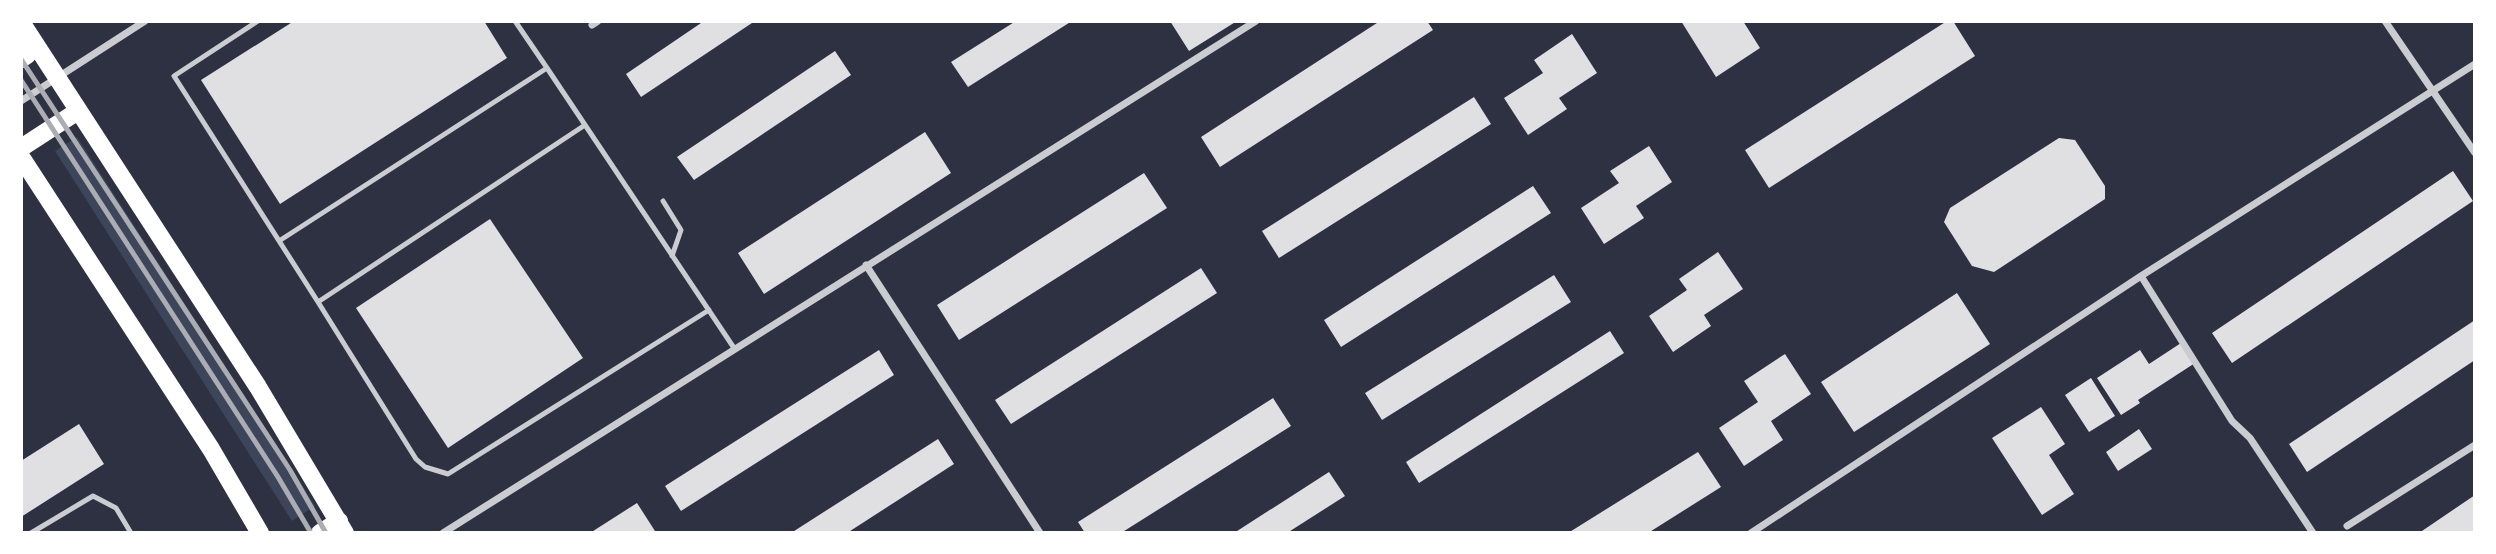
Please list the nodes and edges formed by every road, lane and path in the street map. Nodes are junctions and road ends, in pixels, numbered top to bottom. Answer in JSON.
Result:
{"nodes":[{"id":1,"x":145,"y":21,"type":"edge"},
{"id":2,"x":258,"y":21,"type":"edge"},
{"id":3,"x":515,"y":21,"type":"edge"},
{"id":4,"x":1256,"y":21,"type":"edge"},
{"id":5,"x":2385,"y":21,"type":"edge"},
{"id":6,"x":21,"y":22,"type":"edge"},
{"id":7,"x":33,"y":40,"type":"junction"},
{"id":8,"x":21,"y":59,"type":"edge"},
{"id":9,"x":2475,"y":64,"type":"edge"},
{"id":10,"x":547,"y":68,"type":"junction"},
{"id":11,"x":57,"y":77,"type":"junction"},
{"id":12,"x":2432,"y":91,"type":"junction"},
{"id":13,"x":21,"y":101,"type":"edge"},
{"id":14,"x":78,"y":111,"type":"junction"},
{"id":15,"x":585,"y":125,"type":"junction"},
{"id":16,"x":21,"y":148,"type":"edge"},
{"id":17,"x":2475,"y":153,"type":"edge"},
{"id":18,"x":21,"y":157,"type":"edge"},
{"id":19,"x":663,"y":201,"type":"dead end"},
{"id":20,"x":279,"y":241,"type":"junction"},
{"id":21,"x":672,"y":256,"type":"junction"},
{"id":22,"x":866,"y":265,"type":"junction"},
{"id":23,"x":2140,"y":276,"type":"junction"},
{"id":24,"x":317,"y":302,"type":"junction"},
{"id":25,"x":709,"y":310,"type":"junction"},
{"id":26,"x":734,"y":348,"type":"junction"},
{"id":27,"x":2475,"y":445,"type":"edge"},
{"id":28,"x":2347,"y":526,"type":"dead end"},
{"id":29,"x":342,"y":527,"type":"edge"},
{"id":30,"x":31,"y":533,"type":"edge"},
{"id":31,"x":131,"y":533,"type":"edge"},
{"id":32,"x":260,"y":533,"type":"edge"},
{"id":33,"x":320,"y":533,"type":"edge"},
{"id":34,"x":443,"y":533,"type":"edge"},
{"id":35,"x":1040,"y":533,"type":"edge"},
{"id":36,"x":1751,"y":533,"type":"edge"},
{"id":37,"x":2313,"y":533,"type":"edge"}],
"edges":[{"from":1,"to":11,"type":"street"},
{"from":2,"to":20,"type":"lane"},
{"from":3,"to":10,"type":"lane"},
{"from":4,"to":22,"type":"street"},
{"from":5,"to":12,"type":"street"},
{"from":6,"to":7,"type":"main road"},
{"from":7,"to":8,"type":"main road"},
{"from":7,"to":11,"type":"main road"},
{"from":9,"to":12,"type":"street"},
{"from":10,"to":15,"type":"lane"},
{"from":10,"to":20,"type":"lane"},
{"from":11,"to":13,"type":"street"},
{"from":11,"to":14,"type":"main road"},
{"from":12,"to":17,"type":"street"},
{"from":12,"to":23,"type":"street"},
{"from":14,"to":16,"type":"main road"},
{"from":14,"to":29,"type":"main road"},
{"from":15,"to":21,"type":"lane"},
{"from":15,"to":24,"type":"lane"},
{"from":18,"to":32,"type":"main road"},
{"from":19,"to":21,"type":"lane"},
{"from":20,"to":24,"type":"lane"},
{"from":21,"to":25,"type":"lane"},
{"from":22,"to":26,"type":"street"},
{"from":22,"to":35,"type":"street"},
{"from":23,"to":36,"type":"street"},
{"from":23,"to":37,"type":"street"},
{"from":24,"to":25,"type":"lane"},
{"from":25,"to":26,"type":"lane"},
{"from":26,"to":34,"type":"street"},
{"from":27,"to":28,"type":"street"},
{"from":29,"to":33,"type":"main road"},
{"from":30,"to":31,"type":"lane"}]}
